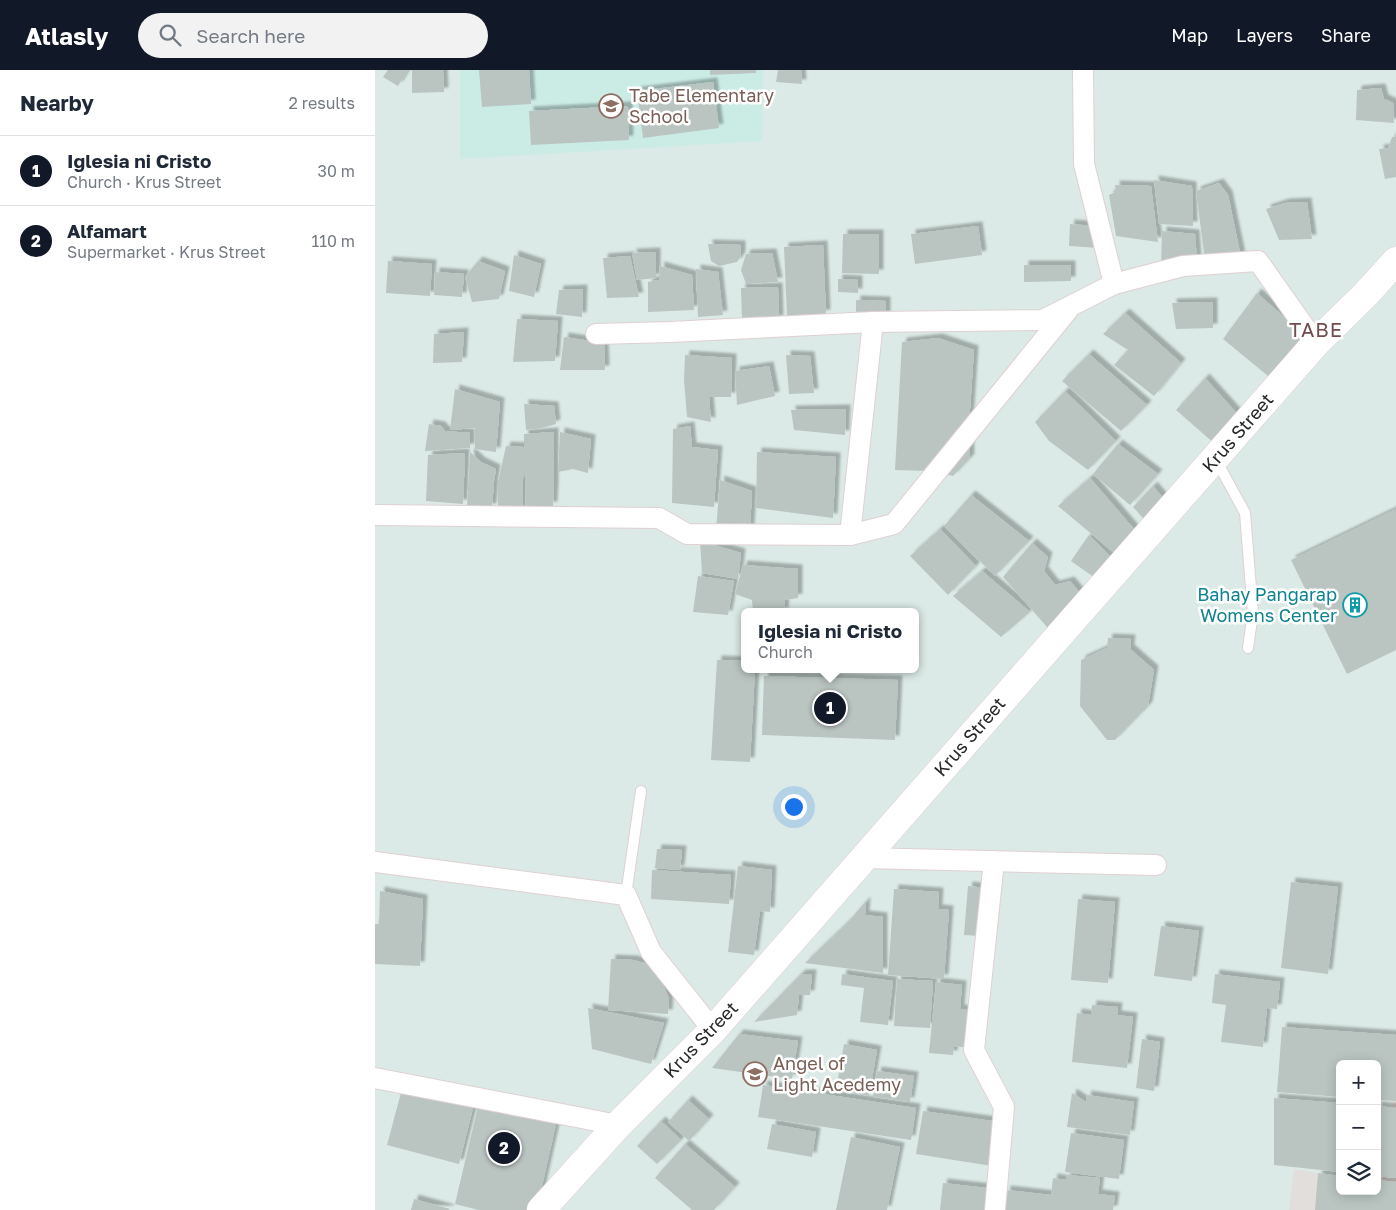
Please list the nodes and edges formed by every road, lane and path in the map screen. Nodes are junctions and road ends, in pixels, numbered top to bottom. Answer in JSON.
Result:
{"nodes":[{"id":1,"x":1083,"y":70,"type":"edge"},
{"id":2,"x":1396,"y":261,"type":"edge"},
{"id":3,"x":1114,"y":284,"type":"junction"},
{"id":4,"x":1072,"y":305,"type":"junction"},
{"id":5,"x":873,"y":322,"type":"junction"},
{"id":6,"x":597,"y":334,"type":"dead end"},
{"id":7,"x":1316,"y":343,"type":"junction"},
{"id":8,"x":1215,"y":459,"type":"junction"},
{"id":9,"x":375,"y":514,"type":"edge"},
{"id":10,"x":850,"y":535,"type":"junction"},
{"id":11,"x":1248,"y":648,"type":"dead end"},
{"id":12,"x":641,"y":791,"type":"dead end"},
{"id":13,"x":864,"y":858,"type":"junction"},
{"id":14,"x":994,"y":861,"type":"junction"},
{"id":15,"x":375,"y":862,"type":"edge"},
{"id":16,"x":1155,"y":865,"type":"dead end"},
{"id":17,"x":626,"y":895,"type":"junction"},
{"id":18,"x":713,"y":1030,"type":"junction"},
{"id":19,"x":375,"y":1078,"type":"edge"},
{"id":20,"x":618,"y":1125,"type":"junction"},
{"id":21,"x":541,"y":1210,"type":"edge"},
{"id":22,"x":995,"y":1210,"type":"edge"}],
"edges":[{"from":1,"to":3,"type":"street"},
{"from":2,"to":7,"type":"main road","name":"Krus Street"},
{"from":3,"to":4,"type":"street"},
{"from":3,"to":7,"type":"street"},
{"from":4,"to":5,"type":"street"},
{"from":4,"to":10,"type":"street"},
{"from":5,"to":6,"type":"street"},
{"from":5,"to":10,"type":"street"},
{"from":7,"to":8,"type":"main road","name":"Krus Street"},
{"from":8,"to":11,"type":"lane"},
{"from":8,"to":13,"type":"main road","name":"Krus Street"},
{"from":9,"to":10,"type":"street"},
{"from":12,"to":17,"type":"lane"},
{"from":13,"to":14,"type":"street"},
{"from":13,"to":18,"type":"main road","name":"Krus Street"},
{"from":14,"to":16,"type":"street"},
{"from":14,"to":22,"type":"street"},
{"from":15,"to":17,"type":"street"},
{"from":17,"to":18,"type":"street"},
{"from":18,"to":20,"type":"main road","name":"Krus Street"},
{"from":19,"to":20,"type":"street"},
{"from":20,"to":21,"type":"main road","name":"Krus Street"}]}
